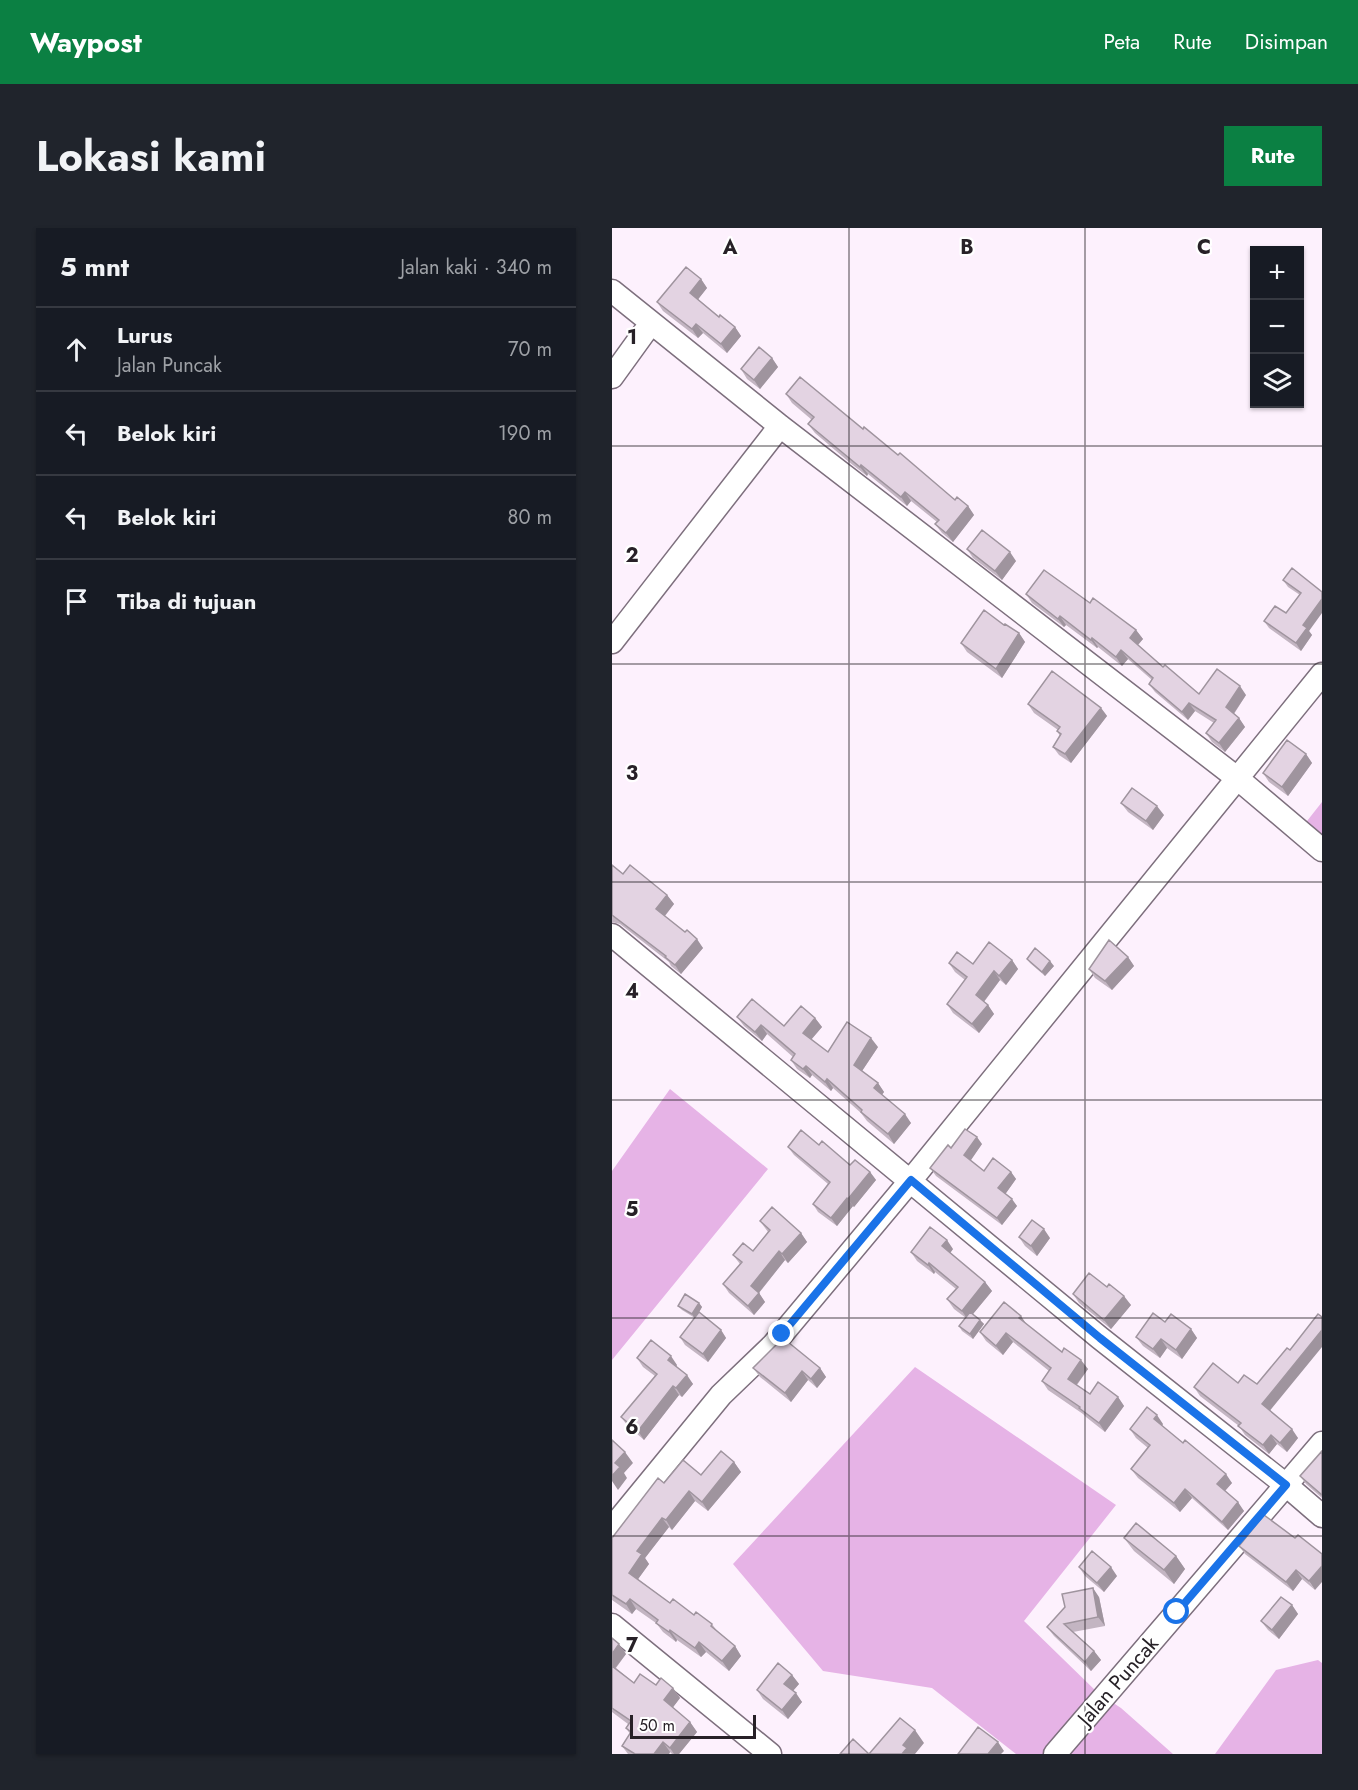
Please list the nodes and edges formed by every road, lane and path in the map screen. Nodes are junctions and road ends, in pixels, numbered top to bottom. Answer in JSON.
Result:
{"nodes":[{"id":1,"x":612,"y":291,"type":"edge"},
{"id":2,"x":651,"y":323,"type":"junction"},
{"id":3,"x":612,"y":377,"type":"edge"},
{"id":4,"x":780,"y":426,"type":"junction"},
{"id":5,"x":612,"y":642,"type":"edge"},
{"id":6,"x":1322,"y":674,"type":"edge"},
{"id":7,"x":1237,"y":778,"type":"junction"},
{"id":8,"x":1322,"y":850,"type":"edge"},
{"id":9,"x":612,"y":935,"type":"edge"},
{"id":10,"x":911,"y":1180,"type":"junction"},
{"id":11,"x":1322,"y":1443,"type":"edge"},
{"id":12,"x":1286,"y":1485,"type":"junction"},
{"id":13,"x":1322,"y":1516,"type":"edge"},
{"id":14,"x":612,"y":1528,"type":"edge"},
{"id":15,"x":612,"y":1625,"type":"edge"},
{"id":16,"x":770,"y":1754,"type":"edge"},
{"id":17,"x":1055,"y":1754,"type":"edge"}],
"edges":[{"from":1,"to":2,"type":"street"},
{"from":2,"to":3,"type":"street"},
{"from":2,"to":4,"type":"street"},
{"from":4,"to":5,"type":"street"},
{"from":4,"to":7,"type":"street"},
{"from":6,"to":7,"type":"street"},
{"from":7,"to":8,"type":"street"},
{"from":7,"to":10,"type":"street"},
{"from":9,"to":10,"type":"street"},
{"from":10,"to":12,"type":"street"},
{"from":10,"to":14,"type":"street"},
{"from":11,"to":12,"type":"street","name":"Jalan Puncak"},
{"from":12,"to":13,"type":"street"},
{"from":12,"to":17,"type":"street","name":"Jalan Puncak"},
{"from":15,"to":16,"type":"street"}]}
